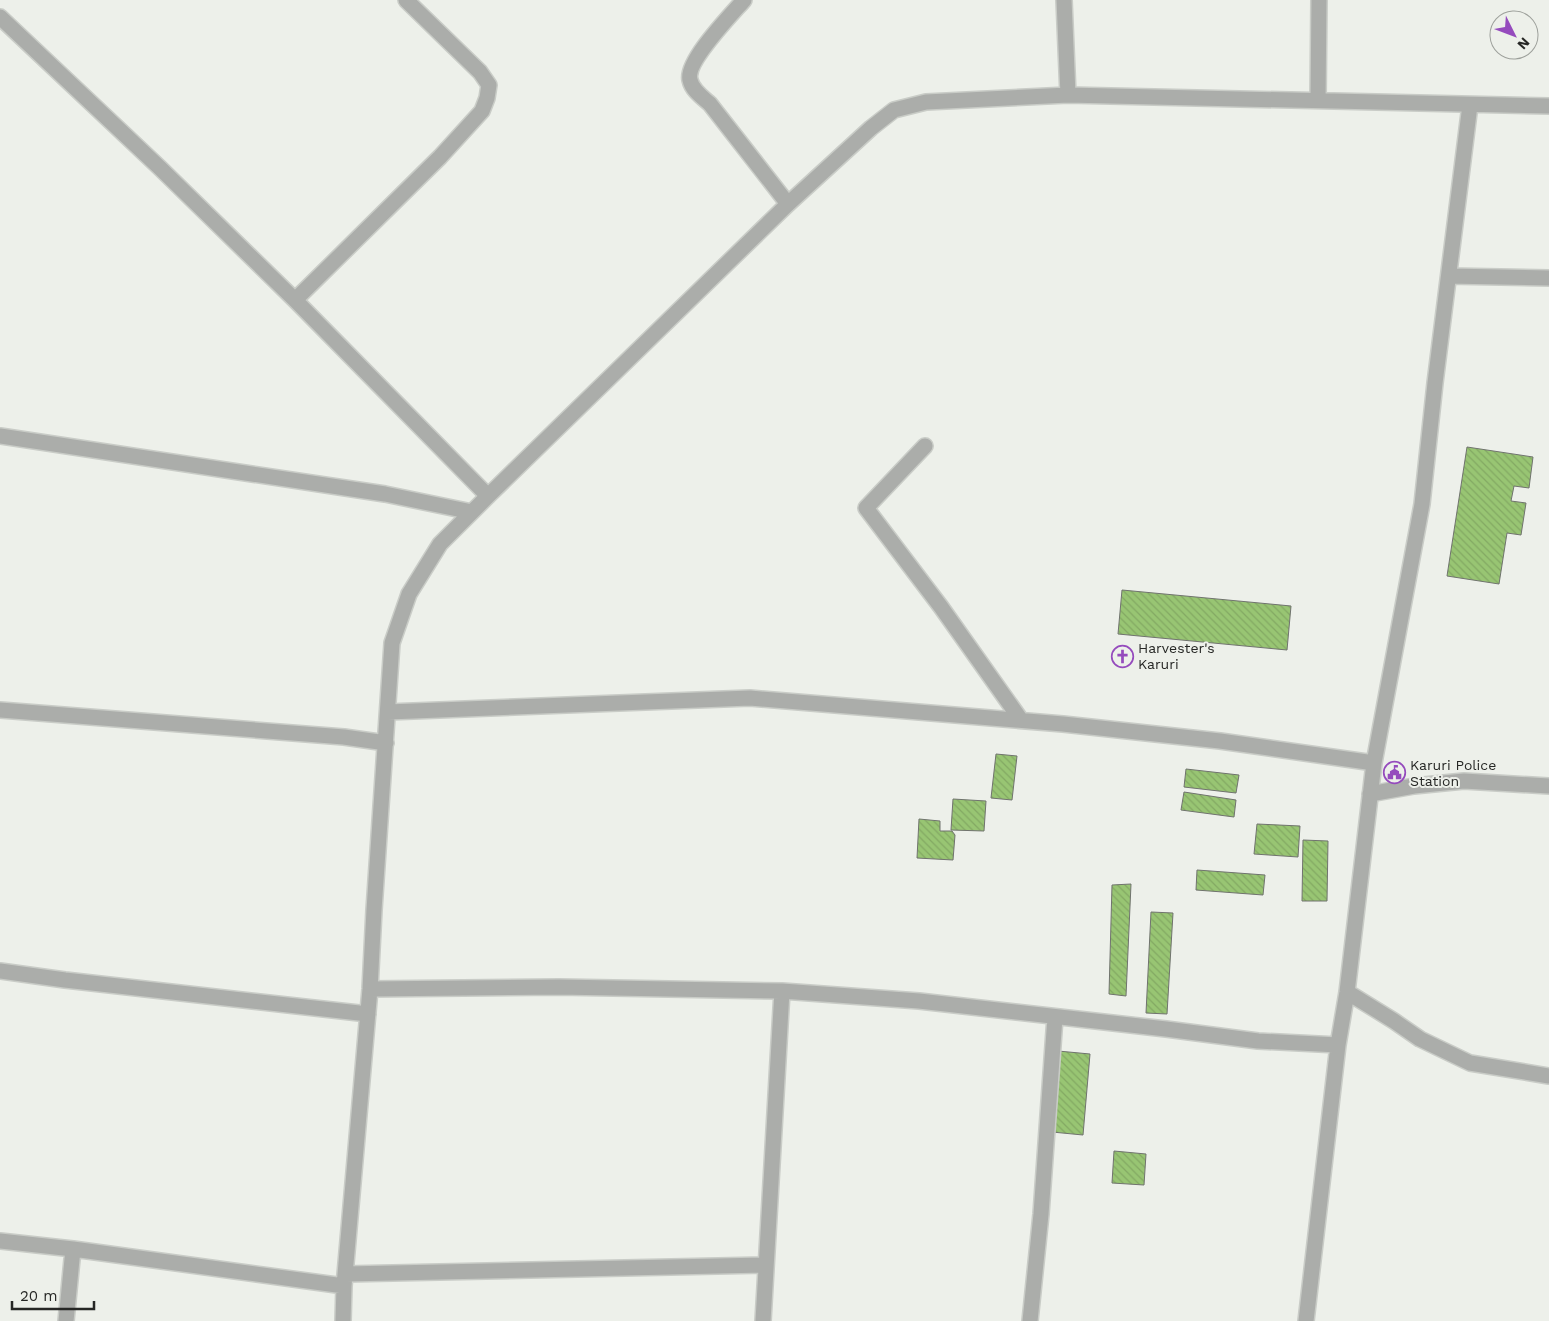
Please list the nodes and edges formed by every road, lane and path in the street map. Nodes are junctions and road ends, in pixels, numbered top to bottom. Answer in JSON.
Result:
{"nodes":[{"id":1,"x":406,"y":0,"type":"edge"},
{"id":2,"x":744,"y":0,"type":"edge"},
{"id":3,"x":1064,"y":0,"type":"edge"},
{"id":4,"x":1319,"y":0,"type":"edge"},
{"id":5,"x":0,"y":17,"type":"edge"},
{"id":6,"x":1068,"y":95,"type":"junction"},
{"id":7,"x":1318,"y":100,"type":"junction"},
{"id":8,"x":1470,"y":105,"type":"junction"},
{"id":9,"x":1549,"y":106,"type":"edge"},
{"id":10,"x":788,"y":204,"type":"junction"},
{"id":11,"x":1449,"y":276,"type":"junction"},
{"id":12,"x":1549,"y":278,"type":"edge"},
{"id":13,"x":295,"y":300,"type":"junction"},
{"id":14,"x":0,"y":436,"type":"edge"},
{"id":15,"x":925,"y":446,"type":"dead end"},
{"id":16,"x":488,"y":496,"type":"junction"},
{"id":17,"x":472,"y":512,"type":"junction"},
{"id":18,"x":0,"y":710,"type":"edge"},
{"id":19,"x":388,"y":712,"type":"junction"},
{"id":20,"x":1021,"y":720,"type":"junction"},
{"id":21,"x":386,"y":743,"type":"junction"},
{"id":22,"x":1374,"y":763,"type":"junction"},
{"id":23,"x":1549,"y":786,"type":"edge"},
{"id":24,"x":1370,"y":794,"type":"junction"},
{"id":25,"x":0,"y":972,"type":"edge"},
{"id":26,"x":370,"y":989,"type":"junction"},
{"id":27,"x":782,"y":991,"type":"junction"},
{"id":28,"x":1347,"y":992,"type":"junction"},
{"id":29,"x":368,"y":1014,"type":"junction"},
{"id":30,"x":1055,"y":1017,"type":"junction"},
{"id":31,"x":1338,"y":1045,"type":"junction"},
{"id":32,"x":1549,"y":1076,"type":"edge"},
{"id":33,"x":0,"y":1241,"type":"edge"},
{"id":34,"x":74,"y":1248,"type":"junction"},
{"id":35,"x":766,"y":1265,"type":"junction"},
{"id":36,"x":345,"y":1280,"type":"junction"},
{"id":37,"x":66,"y":1321,"type":"edge"},
{"id":38,"x":343,"y":1321,"type":"edge"},
{"id":39,"x":763,"y":1321,"type":"edge"},
{"id":40,"x":1030,"y":1321,"type":"edge"},
{"id":41,"x":1306,"y":1321,"type":"edge"}],
"edges":[{"from":1,"to":13,"type":"street"},
{"from":2,"to":10,"type":"street"},
{"from":3,"to":6,"type":"street"},
{"from":4,"to":7,"type":"street"},
{"from":5,"to":13,"type":"street"},
{"from":6,"to":7,"type":"street"},
{"from":6,"to":10,"type":"street"},
{"from":7,"to":8,"type":"street"},
{"from":8,"to":9,"type":"street"},
{"from":8,"to":11,"type":"street"},
{"from":10,"to":16,"type":"street"},
{"from":11,"to":12,"type":"street"},
{"from":11,"to":22,"type":"street"},
{"from":13,"to":16,"type":"street"},
{"from":14,"to":17,"type":"street"},
{"from":15,"to":20,"type":"street"},
{"from":16,"to":17,"type":"street"},
{"from":17,"to":19,"type":"street"},
{"from":18,"to":21,"type":"street"},
{"from":19,"to":20,"type":"street"},
{"from":19,"to":21,"type":"street"},
{"from":20,"to":22,"type":"street"},
{"from":21,"to":26,"type":"street"},
{"from":22,"to":24,"type":"street"},
{"from":23,"to":24,"type":"street"},
{"from":24,"to":28,"type":"street"},
{"from":25,"to":29,"type":"street"},
{"from":26,"to":27,"type":"street"},
{"from":26,"to":29,"type":"street"},
{"from":27,"to":30,"type":"street"},
{"from":27,"to":35,"type":"street"},
{"from":28,"to":31,"type":"street"},
{"from":28,"to":32,"type":"street"},
{"from":29,"to":36,"type":"street"},
{"from":30,"to":31,"type":"street"},
{"from":30,"to":40,"type":"street"},
{"from":31,"to":41,"type":"street"},
{"from":33,"to":34,"type":"street"},
{"from":34,"to":36,"type":"street"},
{"from":34,"to":37,"type":"street"},
{"from":35,"to":36,"type":"street"},
{"from":35,"to":39,"type":"street"},
{"from":36,"to":38,"type":"street"}]}
